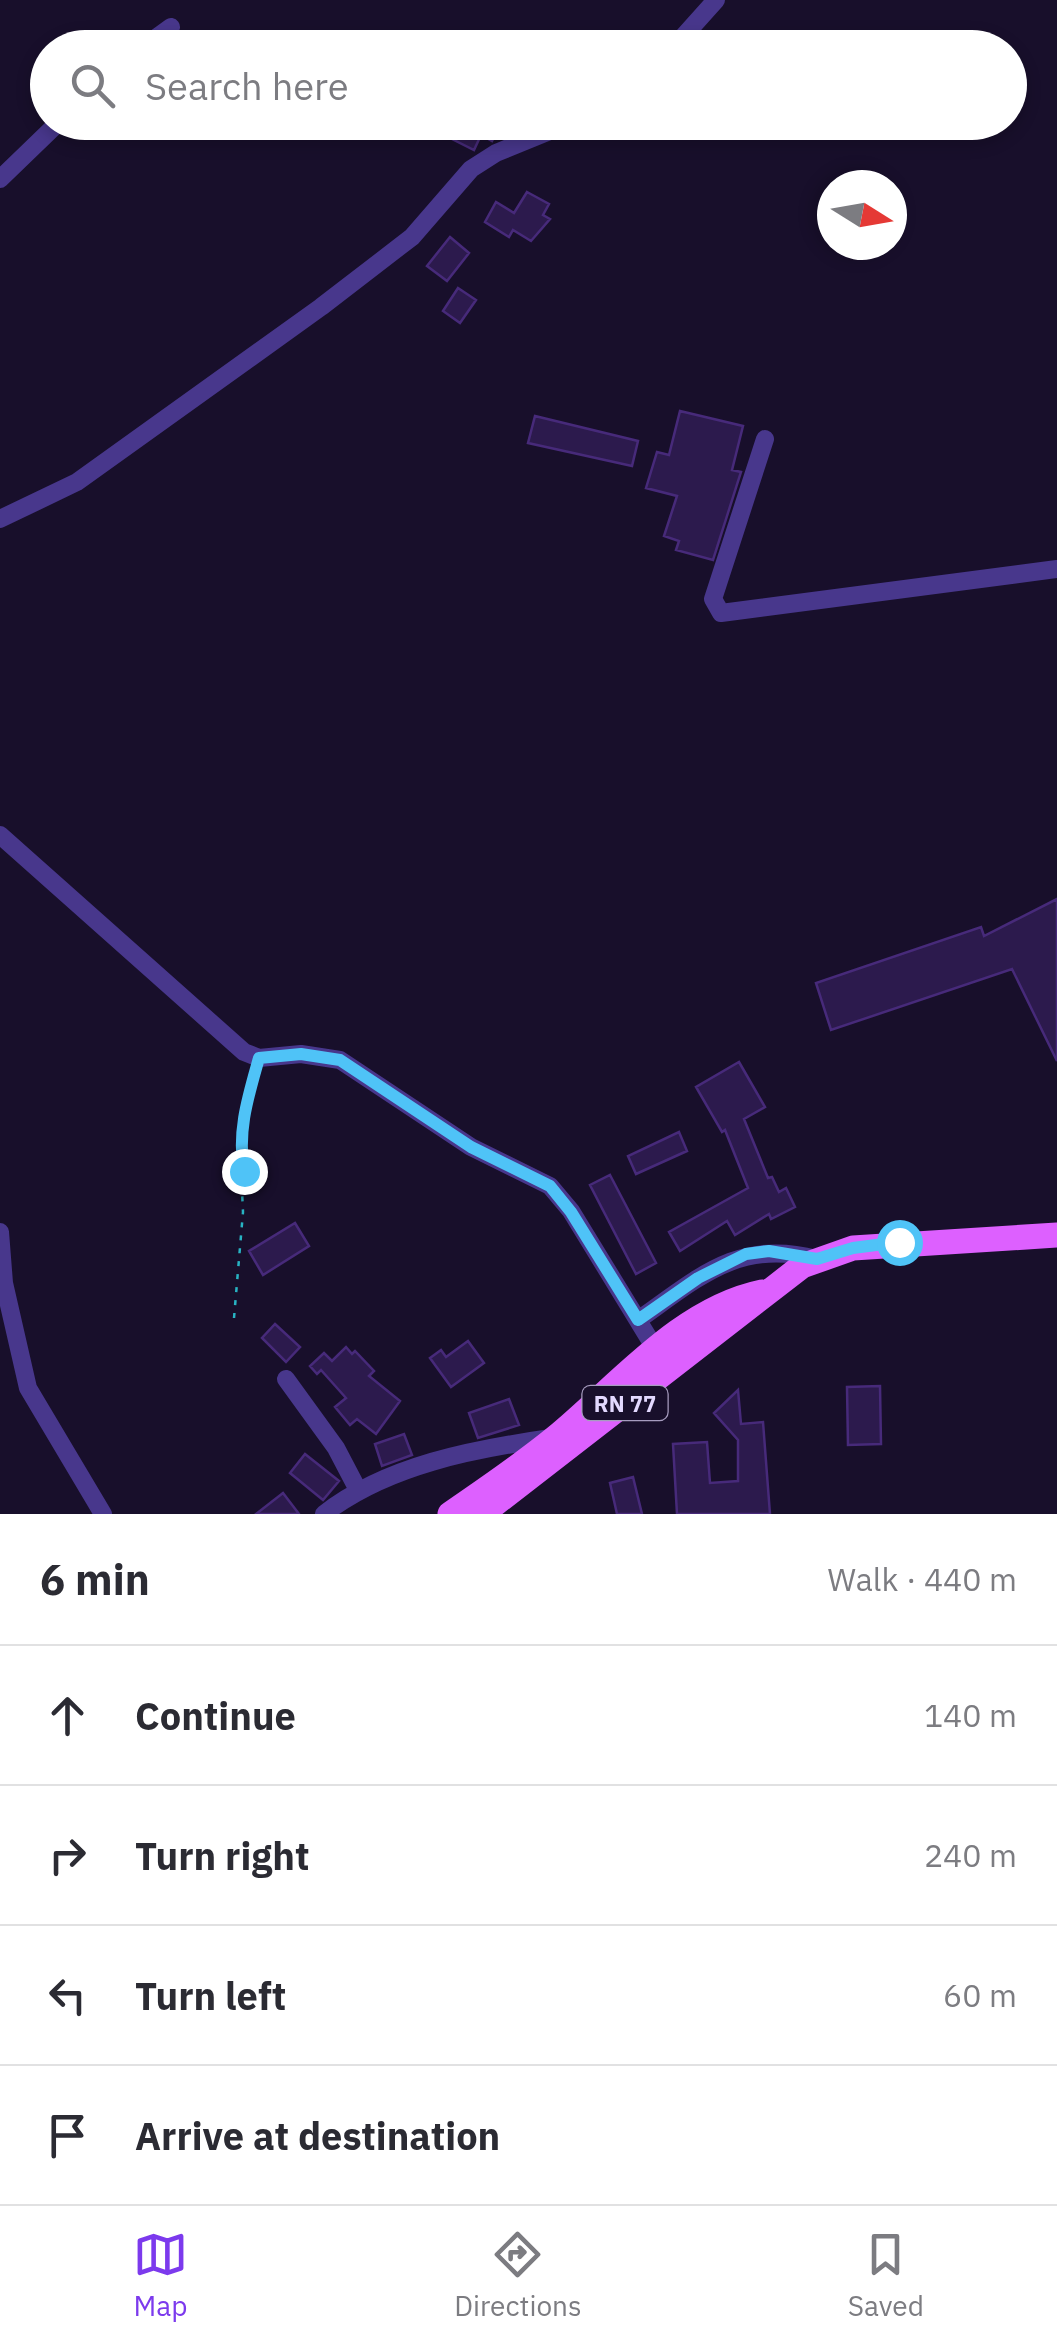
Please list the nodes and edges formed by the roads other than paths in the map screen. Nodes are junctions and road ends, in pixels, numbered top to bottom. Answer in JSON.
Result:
{"nodes":[{"id":1,"x":716,"y":0,"type":"edge"},
{"id":2,"x":171,"y":27,"type":"dead end"},
{"id":3,"x":167,"y":30,"type":"edge"},
{"id":4,"x":689,"y":30,"type":"edge"},
{"id":5,"x":41,"y":140,"type":"edge"},
{"id":6,"x":528,"y":140,"type":"edge"},
{"id":7,"x":0,"y":179,"type":"edge"},
{"id":8,"x":765,"y":439,"type":"dead end"},
{"id":9,"x":0,"y":519,"type":"edge"},
{"id":10,"x":1057,"y":569,"type":"edge"},
{"id":11,"x":0,"y":836,"type":"edge"},
{"id":12,"x":0,"y":1232,"type":"edge"},
{"id":13,"x":1057,"y":1234,"type":"edge"},
{"id":14,"x":817,"y":1259,"type":"junction"},
{"id":15,"x":767,"y":1290,"type":"junction"},
{"id":16,"x":638,"y":1320,"type":"junction"},
{"id":17,"x":656,"y":1350,"type":"junction"},
{"id":18,"x":286,"y":1379,"type":"dead end"},
{"id":19,"x":556,"y":1437,"type":"junction"},
{"id":20,"x":358,"y":1490,"type":"junction"},
{"id":21,"x":103,"y":1514,"type":"edge"},
{"id":22,"x":324,"y":1514,"type":"edge"},
{"id":23,"x":450,"y":1514,"type":"edge"},
{"id":24,"x":482,"y":1514,"type":"edge"}],
"edges":[{"from":1,"to":4,"type":"street"},
{"from":2,"to":3,"type":"street"},
{"from":5,"to":7,"type":"street"},
{"from":6,"to":9,"type":"street"},
{"from":8,"to":10,"type":"street"},
{"from":11,"to":16,"type":"street"},
{"from":12,"to":21,"type":"street"},
{"from":13,"to":14,"type":"main road","number":"RN 77"},
{"from":14,"to":15,"type":"main road","number":"RN 77"},
{"from":14,"to":16,"type":"street"},
{"from":15,"to":17,"type":"main road"},
{"from":15,"to":24,"type":"main road","number":"RN 77"},
{"from":16,"to":17,"type":"street"},
{"from":17,"to":19,"type":"main road"},
{"from":18,"to":20,"type":"street"},
{"from":19,"to":20,"type":"street"},
{"from":19,"to":23,"type":"main road"},
{"from":20,"to":22,"type":"street"}]}
